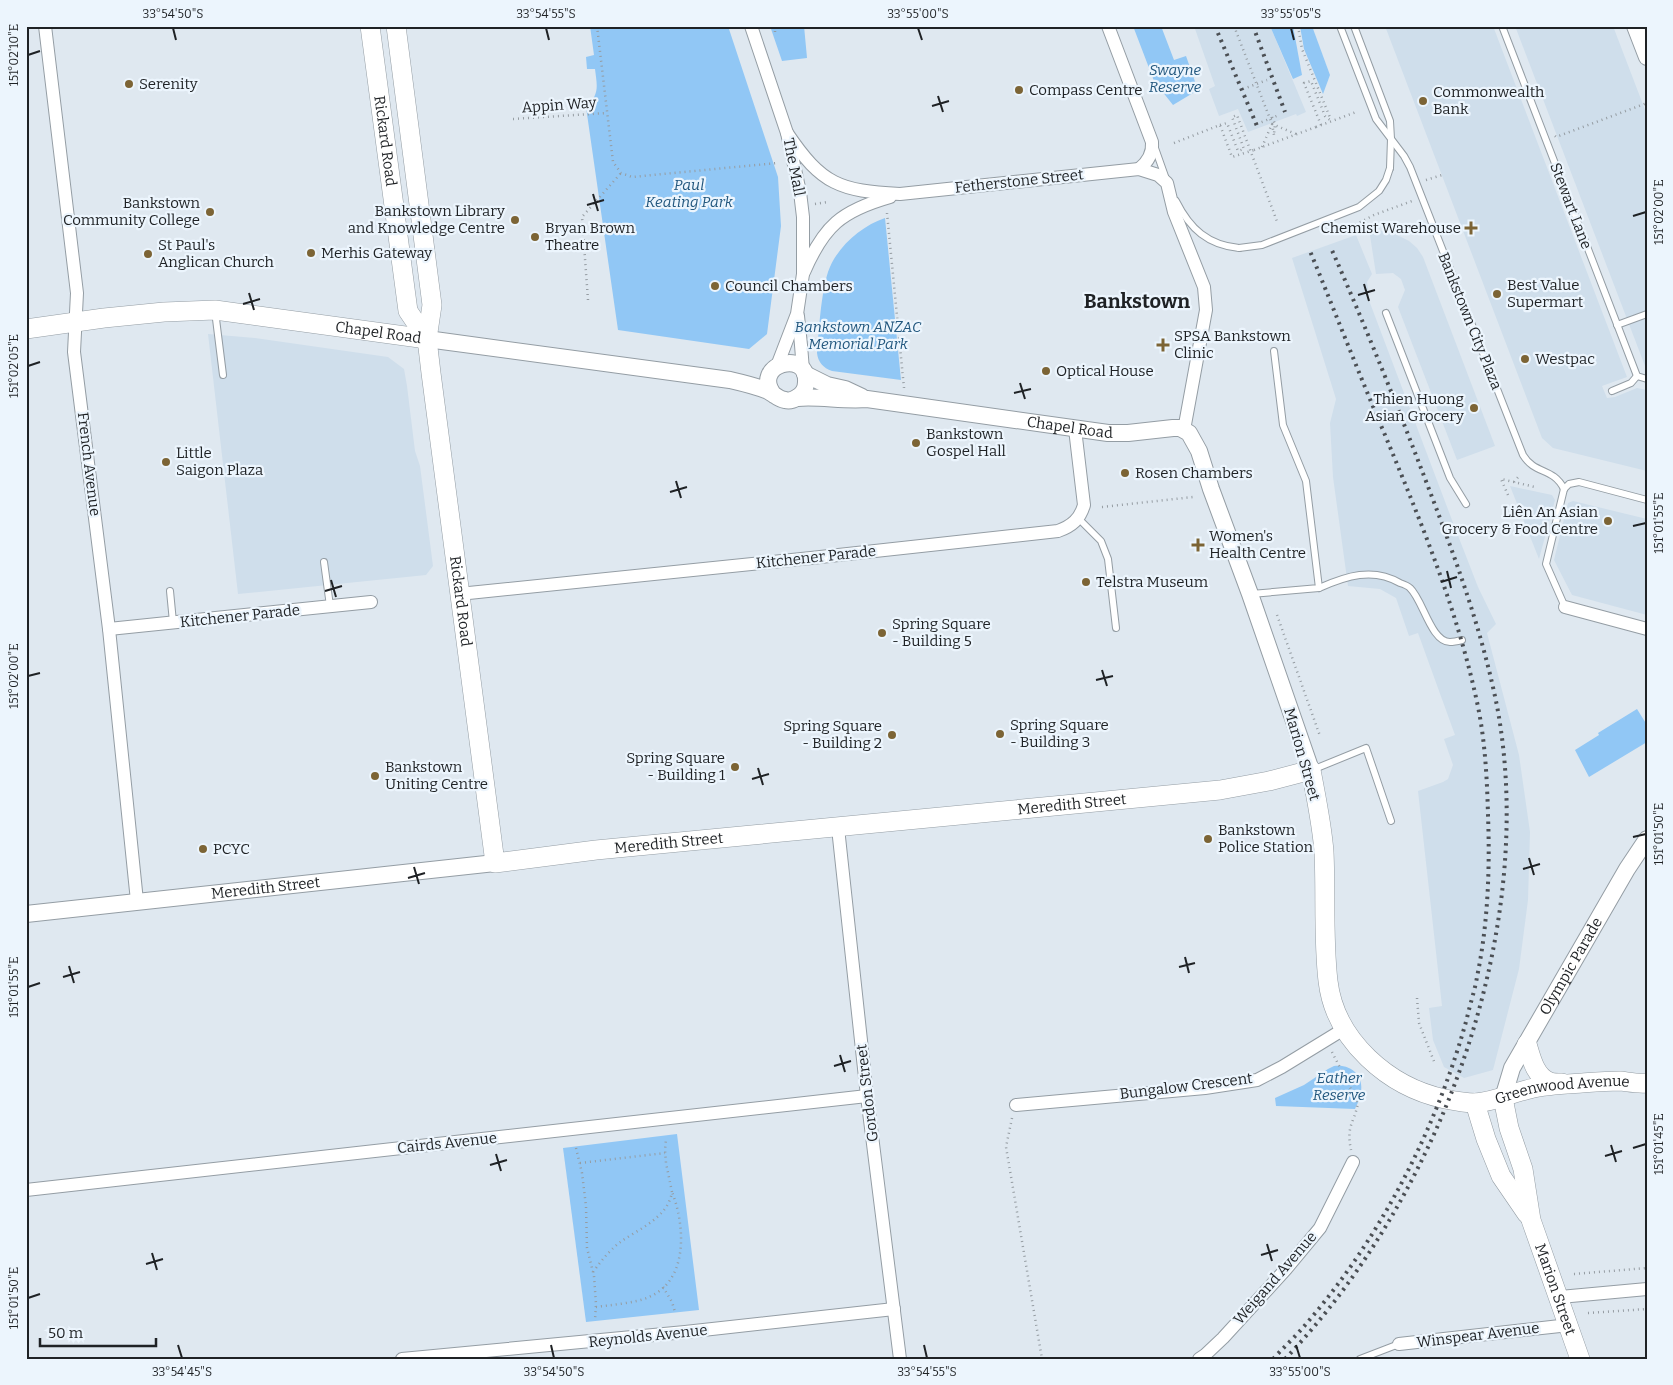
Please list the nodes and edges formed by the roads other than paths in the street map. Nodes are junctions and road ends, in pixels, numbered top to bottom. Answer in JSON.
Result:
{"nodes":[{"id":1,"x":45,"y":26,"type":"edge"},
{"id":2,"x":370,"y":26,"type":"edge"},
{"id":3,"x":396,"y":26,"type":"edge"},
{"id":4,"x":751,"y":26,"type":"edge"},
{"id":5,"x":1108,"y":26,"type":"edge"},
{"id":6,"x":1340,"y":26,"type":"edge"},
{"id":7,"x":1354,"y":26,"type":"edge"},
{"id":8,"x":1502,"y":26,"type":"edge"},
{"id":9,"x":1635,"y":26,"type":"edge"},
{"id":10,"x":1647,"y":57,"type":"edge"},
{"id":11,"x":787,"y":133,"type":"junction"},
{"id":12,"x":1391,"y":139,"type":"junction"},
{"id":13,"x":1152,"y":142,"type":"junction"},
{"id":14,"x":1138,"y":168,"type":"junction"},
{"id":15,"x":1167,"y":183,"type":"junction"},
{"id":16,"x":900,"y":194,"type":"junction"},
{"id":17,"x":802,"y":274,"type":"junction"},
{"id":18,"x":215,"y":310,"type":"junction"},
{"id":19,"x":797,"y":314,"type":"junction"},
{"id":20,"x":1386,"y":314,"type":"dead end"},
{"id":21,"x":1647,"y":314,"type":"edge"},
{"id":22,"x":76,"y":323,"type":"junction"},
{"id":23,"x":1617,"y":325,"type":"junction"},
{"id":24,"x":26,"y":329,"type":"edge"},
{"id":25,"x":427,"y":339,"type":"junction"},
{"id":26,"x":1274,"y":351,"type":"dead end"},
{"id":27,"x":776,"y":367,"type":"junction"},
{"id":28,"x":804,"y":372,"type":"junction"},
{"id":29,"x":223,"y":375,"type":"dead end"},
{"id":30,"x":1637,"y":376,"type":"junction"},
{"id":31,"x":1647,"y":379,"type":"edge"},
{"id":32,"x":730,"y":380,"type":"junction"},
{"id":33,"x":1612,"y":391,"type":"dead end"},
{"id":34,"x":774,"y":395,"type":"junction"},
{"id":35,"x":796,"y":398,"type":"junction"},
{"id":36,"x":867,"y":399,"type":"junction"},
{"id":37,"x":1075,"y":429,"type":"junction"},
{"id":38,"x":1184,"y":430,"type":"junction"},
{"id":39,"x":1564,"y":489,"type":"junction"},
{"id":40,"x":1647,"y":500,"type":"edge"},
{"id":41,"x":1466,"y":504,"type":"dead end"},
{"id":42,"x":1078,"y":518,"type":"junction"},
{"id":43,"x":324,"y":562,"type":"dead end"},
{"id":44,"x":1319,"y":588,"type":"junction"},
{"id":45,"x":170,"y":591,"type":"dead end"},
{"id":46,"x":459,"y":594,"type":"junction"},
{"id":47,"x":1250,"y":594,"type":"junction"},
{"id":48,"x":371,"y":602,"type":"dead end"},
{"id":49,"x":330,"y":606,"type":"junction"},
{"id":50,"x":1565,"y":608,"type":"joint"},
{"id":51,"x":173,"y":622,"type":"junction"},
{"id":52,"x":1116,"y":628,"type":"dead end"},
{"id":53,"x":109,"y":629,"type":"junction"},
{"id":54,"x":1647,"y":629,"type":"edge"},
{"id":55,"x":1462,"y":640,"type":"dead end"},
{"id":56,"x":1310,"y":770,"type":"junction"},
{"id":57,"x":1392,"y":821,"type":"dead end"},
{"id":58,"x":838,"y":828,"type":"junction"},
{"id":59,"x":1647,"y":839,"type":"edge"},
{"id":60,"x":495,"y":863,"type":"junction"},
{"id":61,"x":137,"y":902,"type":"junction"},
{"id":62,"x":26,"y":914,"type":"edge"},
{"id":63,"x":1344,"y":1029,"type":"junction"},
{"id":64,"x":1527,"y":1044,"type":"junction"},
{"id":65,"x":1567,"y":1084,"type":"junction"},
{"id":66,"x":1645,"y":1084,"type":"edge"},
{"id":67,"x":867,"y":1096,"type":"junction"},
{"id":68,"x":1503,"y":1098,"type":"junction"},
{"id":69,"x":1475,"y":1103,"type":"junction"},
{"id":70,"x":1016,"y":1105,"type":"road end"},
{"id":71,"x":1353,"y":1162,"type":"road end"},
{"id":72,"x":26,"y":1190,"type":"edge"},
{"id":73,"x":1531,"y":1220,"type":"junction"},
{"id":74,"x":1647,"y":1289,"type":"edge"},
{"id":75,"x":1560,"y":1298,"type":"junction"},
{"id":76,"x":894,"y":1309,"type":"junction"},
{"id":77,"x":1569,"y":1324,"type":"junction"},
{"id":78,"x":1399,"y":1344,"type":"joint"},
{"id":79,"x":402,"y":1359,"type":"edge"},
{"id":80,"x":900,"y":1359,"type":"edge"},
{"id":81,"x":1200,"y":1359,"type":"edge"},
{"id":82,"x":1360,"y":1359,"type":"edge"},
{"id":83,"x":1580,"y":1359,"type":"edge"}],
"edges":[{"from":1,"to":22,"type":"street","name":"French Avenue"},
{"from":2,"to":25,"type":"main road","name":"Rickard Road"},
{"from":3,"to":25,"type":"main road","name":"Rickard Road"},
{"from":4,"to":11,"type":"street","name":"The Mall"},
{"from":5,"to":13,"type":"street"},
{"from":6,"to":12,"type":"lane","name":"Bankstown City Plaza"},
{"from":7,"to":12,"type":"lane","name":"Bankstown City Plaza"},
{"from":8,"to":23,"type":"lane","name":"Stewart Lane"},
{"from":9,"to":10,"type":"street"},
{"from":11,"to":16,"type":"street","name":"Fetherstone Street"},
{"from":11,"to":17,"type":"street","name":"The Mall"},
{"from":12,"to":15,"type":"lane","name":"Bankstown City Plaza","bridge":true},
{"from":12,"to":39,"type":"lane","name":"Bankstown City Plaza"},
{"from":13,"to":14,"type":"street"},
{"from":13,"to":15,"type":"lane","name":"Bankstown City Plaza"},
{"from":14,"to":15,"type":"street"},
{"from":14,"to":16,"type":"street","name":"Fetherstone Street"},
{"from":15,"to":38,"type":"street"},
{"from":16,"to":17,"type":"street","name":"Fetherstone Street"},
{"from":17,"to":19,"type":"street","name":"The Mall"},
{"from":18,"to":22,"type":"main road","name":"Chapel Road"},
{"from":18,"to":25,"type":"main road","name":"Chapel Road"},
{"from":18,"to":29,"type":"lane"},
{"from":19,"to":27,"type":"street","name":"The Mall"},
{"from":19,"to":28,"type":"street","name":"The Mall"},
{"from":20,"to":41,"type":"lane"},
{"from":21,"to":23,"type":"lane"},
{"from":22,"to":24,"type":"main road","name":"Chapel Road"},
{"from":22,"to":53,"type":"street","name":"French Avenue"},
{"from":23,"to":30,"type":"lane","name":"Stewart Lane"},
{"from":25,"to":32,"type":"street","name":"Chapel Road"},
{"from":25,"to":46,"type":"main road","name":"Rickard Road"},
{"from":26,"to":44,"type":"lane"},
{"from":27,"to":28,"type":"street"},
{"from":27,"to":32,"type":"street","name":"Chapel Road"},
{"from":27,"to":34,"type":"street"},
{"from":28,"to":35,"type":"street"},
{"from":28,"to":36,"type":"street","name":"Chapel Road"},
{"from":30,"to":31,"type":"lane"},
{"from":30,"to":33,"type":"lane"},
{"from":32,"to":34,"type":"street","name":"Chapel Road"},
{"from":34,"to":35,"type":"street"},
{"from":35,"to":36,"type":"street","name":"Chapel Road"},
{"from":36,"to":37,"type":"street","name":"Chapel Road"},
{"from":37,"to":38,"type":"street","name":"Chapel Road"},
{"from":37,"to":42,"type":"street"},
{"from":38,"to":47,"type":"street","name":"Marion Street"},
{"from":39,"to":40,"type":"lane"},
{"from":39,"to":50,"type":"lane"},
{"from":42,"to":46,"type":"street","name":"Kitchener Parade"},
{"from":42,"to":52,"type":"lane"},
{"from":43,"to":49,"type":"lane"},
{"from":44,"to":47,"type":"lane"},
{"from":44,"to":55,"type":"lane"},
{"from":45,"to":51,"type":"lane"},
{"from":46,"to":60,"type":"main road","name":"Rickard Road"},
{"from":47,"to":56,"type":"street","name":"Marion Street"},
{"from":48,"to":49,"type":"street","name":"Kitchener Parade"},
{"from":49,"to":51,"type":"street","name":"Kitchener Parade"},
{"from":50,"to":54,"type":"street"},
{"from":51,"to":53,"type":"street","name":"Kitchener Parade"},
{"from":53,"to":61,"type":"street","name":"French Avenue"},
{"from":56,"to":57,"type":"lane"},
{"from":56,"to":58,"type":"main road","name":"Meredith Street"},
{"from":56,"to":63,"type":"main road","name":"Marion Street"},
{"from":58,"to":60,"type":"main road","name":"Meredith Street"},
{"from":58,"to":67,"type":"street","name":"Gordon Street"},
{"from":59,"to":64,"type":"street","name":"Olympic Parade"},
{"from":60,"to":61,"type":"street","name":"Meredith Street"},
{"from":61,"to":62,"type":"street","name":"Meredith Street"},
{"from":63,"to":69,"type":"main road","name":"Marion Street"},
{"from":63,"to":70,"type":"street","name":"Bungalow Crescent"},
{"from":64,"to":65,"type":"main road"},
{"from":64,"to":68,"type":"street","name":"Olympic Parade"},
{"from":65,"to":66,"type":"main road","name":"Greenwood Avenue"},
{"from":65,"to":68,"type":"main road","name":"Greenwood Avenue"},
{"from":66,"to":68,"type":"main road","name":"Greenwood Avenue"},
{"from":67,"to":72,"type":"street","name":"Cairds Avenue"},
{"from":67,"to":76,"type":"street","name":"Gordon Street"},
{"from":68,"to":69,"type":"main road","name":"Marion Street"},
{"from":68,"to":73,"type":"main road","name":"Marion Street"},
{"from":69,"to":73,"type":"main road","name":"Marion Street"},
{"from":71,"to":81,"type":"street","name":"Weigand Avenue"},
{"from":73,"to":75,"type":"main road","name":"Marion Street"},
{"from":74,"to":75,"type":"street"},
{"from":75,"to":77,"type":"main road","name":"Marion Street"},
{"from":76,"to":79,"type":"street","name":"Reynolds Avenue"},
{"from":76,"to":80,"type":"street","name":"Gordon Street"},
{"from":77,"to":78,"type":"street","name":"Winspear Avenue"},
{"from":77,"to":83,"type":"main road","name":"Marion Street"},
{"from":78,"to":82,"type":"lane","name":"Winspear Avenue"}]}
